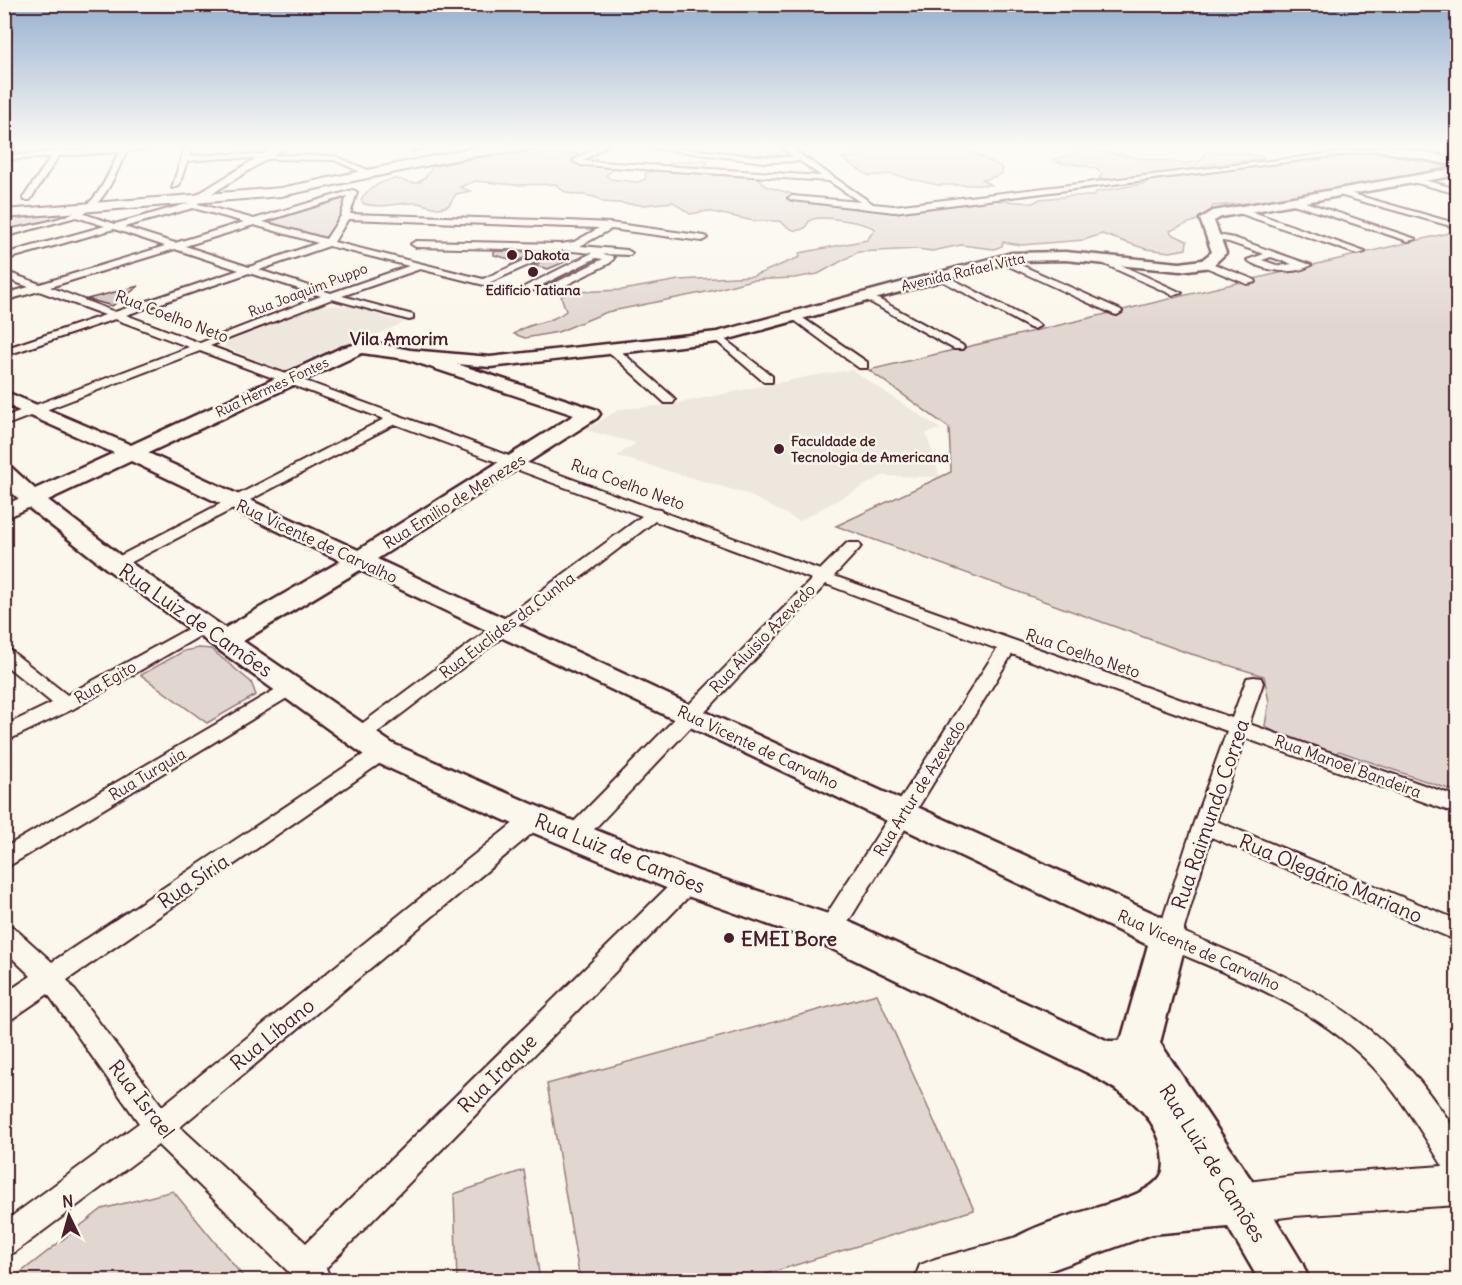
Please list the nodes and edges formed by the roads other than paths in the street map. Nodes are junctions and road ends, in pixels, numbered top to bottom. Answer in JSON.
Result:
{"nodes":[{"id":1,"x":90,"y":206,"type":"joint"},
{"id":2,"x":154,"y":206,"type":"edge"},
{"id":3,"x":220,"y":206,"type":"edge"},
{"id":4,"x":306,"y":206,"type":"edge"},
{"id":5,"x":348,"y":206,"type":"edge"},
{"id":6,"x":865,"y":206,"type":"edge"},
{"id":7,"x":918,"y":206,"type":"edge"},
{"id":8,"x":1258,"y":206,"type":"edge"},
{"id":9,"x":1308,"y":206,"type":"edge"},
{"id":10,"x":1387,"y":206,"type":"edge"},
{"id":11,"x":875,"y":207,"type":"joint"},
{"id":12,"x":1381,"y":207,"type":"dead end"},
{"id":13,"x":1236,"y":209,"type":"junction"},
{"id":14,"x":4,"y":214,"type":"edge"},
{"id":15,"x":75,"y":214,"type":"junction"},
{"id":16,"x":345,"y":216,"type":"junction"},
{"id":17,"x":1425,"y":217,"type":"junction"},
{"id":18,"x":256,"y":221,"type":"junction"},
{"id":19,"x":489,"y":221,"type":"junction"},
{"id":20,"x":610,"y":226,"type":"junction"},
{"id":21,"x":1456,"y":226,"type":"dead end"},
{"id":22,"x":110,"y":227,"type":"junction"},
{"id":23,"x":449,"y":231,"type":"dead end"},
{"id":24,"x":4,"y":234,"type":"edge"},
{"id":25,"x":439,"y":234,"type":"dead end"},
{"id":26,"x":1213,"y":237,"type":"junction"},
{"id":27,"x":702,"y":238,"type":"dead end"},
{"id":28,"x":1411,"y":239,"type":"dead end"},
{"id":29,"x":328,"y":243,"type":"junction"},
{"id":30,"x":416,"y":244,"type":"junction"},
{"id":31,"x":174,"y":246,"type":"junction"},
{"id":32,"x":561,"y":247,"type":"junction"},
{"id":33,"x":576,"y":248,"type":"junction"},
{"id":34,"x":1360,"y":252,"type":"dead end"},
{"id":35,"x":627,"y":253,"type":"dead end"},
{"id":36,"x":594,"y":255,"type":"junction"},
{"id":37,"x":1267,"y":256,"type":"dead end"},
{"id":38,"x":4,"y":257,"type":"edge"},
{"id":39,"x":385,"y":257,"type":"junction"},
{"id":40,"x":1003,"y":260,"type":"junction"},
{"id":41,"x":1105,"y":261,"type":"junction"},
{"id":42,"x":1206,"y":264,"type":"junction"},
{"id":43,"x":420,"y":266,"type":"junction"},
{"id":44,"x":250,"y":270,"type":"junction"},
{"id":45,"x":4,"y":274,"type":"edge"},
{"id":46,"x":941,"y":276,"type":"junction"},
{"id":47,"x":1251,"y":282,"type":"dead end"},
{"id":48,"x":40,"y":286,"type":"junction"},
{"id":49,"x":1177,"y":293,"type":"dead end"},
{"id":50,"x":331,"y":296,"type":"junction"},
{"id":51,"x":867,"y":296,"type":"junction"},
{"id":52,"x":4,"y":298,"type":"edge"},
{"id":53,"x":1117,"y":312,"type":"dead end"},
{"id":54,"x":120,"y":315,"type":"junction"},
{"id":55,"x":794,"y":315,"type":"junction"},
{"id":56,"x":409,"y":317,"type":"dead end"},
{"id":57,"x":1034,"y":326,"type":"dead end"},
{"id":58,"x":718,"y":337,"type":"junction"},
{"id":59,"x":202,"y":347,"type":"junction"},
{"id":60,"x":958,"y":347,"type":"dead end"},
{"id":61,"x":612,"y":349,"type":"junction"},
{"id":62,"x":4,"y":353,"type":"edge"},
{"id":63,"x":410,"y":355,"type":"junction"},
{"id":64,"x":490,"y":362,"type":"junction"},
{"id":65,"x":863,"y":365,"type":"dead end"},
{"id":66,"x":470,"y":375,"type":"junction"},
{"id":67,"x":288,"y":379,"type":"junction"},
{"id":68,"x":768,"y":379,"type":"dead end"},
{"id":69,"x":4,"y":397,"type":"edge"},
{"id":70,"x":669,"y":400,"type":"dead end"},
{"id":71,"x":35,"y":410,"type":"junction"},
{"id":72,"x":590,"y":414,"type":"joint"},
{"id":73,"x":396,"y":418,"type":"junction"},
{"id":74,"x":4,"y":422,"type":"edge"},
{"id":75,"x":132,"y":453,"type":"junction"},
{"id":76,"x":516,"y":462,"type":"junction"},
{"id":77,"x":4,"y":473,"type":"edge"},
{"id":78,"x":32,"y":499,"type":"junction"},
{"id":79,"x":236,"y":502,"type":"junction"},
{"id":80,"x":4,"y":513,"type":"edge"},
{"id":81,"x":655,"y":513,"type":"junction"},
{"id":82,"x":853,"y":546,"type":"dead end"},
{"id":83,"x":358,"y":561,"type":"junction"},
{"id":84,"x":117,"y":564,"type":"junction"},
{"id":85,"x":822,"y":576,"type":"junction"},
{"id":86,"x":503,"y":629,"type":"junction"},
{"id":87,"x":214,"y":633,"type":"junction"},
{"id":88,"x":1008,"y":646,"type":"junction"},
{"id":89,"x":4,"y":654,"type":"edge"},
{"id":90,"x":1254,"y":683,"type":"dead end"},
{"id":91,"x":290,"y":687,"type":"junction"},
{"id":92,"x":66,"y":704,"type":"junction"},
{"id":93,"x":689,"y":716,"type":"junction"},
{"id":94,"x":1239,"y":727,"type":"junction"},
{"id":95,"x":4,"y":735,"type":"edge"},
{"id":96,"x":370,"y":744,"type":"junction"},
{"id":97,"x":1458,"y":806,"type":"edge"},
{"id":98,"x":903,"y":815,"type":"junction"},
{"id":99,"x":534,"y":819,"type":"junction"},
{"id":100,"x":1204,"y":825,"type":"junction"},
{"id":101,"x":574,"y":836,"type":"junction"},
{"id":102,"x":4,"y":860,"type":"edge"},
{"id":103,"x":688,"y":882,"type":"junction"},
{"id":104,"x":830,"y":930,"type":"junction"},
{"id":105,"x":1458,"y":931,"type":"edge"},
{"id":106,"x":4,"y":934,"type":"edge"},
{"id":107,"x":1169,"y":937,"type":"junction"},
{"id":108,"x":51,"y":978,"type":"junction"},
{"id":109,"x":4,"y":1009,"type":"edge"},
{"id":110,"x":1122,"y":1053,"type":"junction"},
{"id":111,"x":159,"y":1126,"type":"junction"},
{"id":112,"x":1458,"y":1164,"type":"edge"},
{"id":113,"x":1458,"y":1185,"type":"edge"},
{"id":114,"x":1233,"y":1193,"type":"junction"},
{"id":115,"x":1152,"y":1211,"type":"junction"},
{"id":116,"x":4,"y":1241,"type":"edge"},
{"id":117,"x":1015,"y":1268,"type":"edge"},
{"id":118,"x":310,"y":1273,"type":"edge"},
{"id":119,"x":936,"y":1281,"type":"edge"},
{"id":120,"x":1286,"y":1281,"type":"edge"}],
"edges":[{"from":1,"to":14,"type":"main road"},
{"from":1,"to":15,"type":"street"},
{"from":2,"to":22,"type":"street"},
{"from":3,"to":18,"type":"street"},
{"from":4,"to":18,"type":"street"},
{"from":5,"to":16,"type":"street"},
{"from":6,"to":11,"type":"street"},
{"from":7,"to":11,"type":"street"},
{"from":8,"to":13,"type":"main road"},
{"from":9,"to":28,"type":"street"},
{"from":10,"to":17,"type":"street"},
{"from":12,"to":17,"type":"street"},
{"from":13,"to":26,"type":"main road"},
{"from":13,"to":34,"type":"street"},
{"from":15,"to":22,"type":"street"},
{"from":15,"to":24,"type":"street"},
{"from":16,"to":19,"type":"street"},
{"from":16,"to":29,"type":"street"},
{"from":17,"to":21,"type":"street"},
{"from":18,"to":29,"type":"street"},
{"from":18,"to":31,"type":"street"},
{"from":19,"to":20,"type":"street"},
{"from":19,"to":23,"type":"street"},
{"from":20,"to":27,"type":"street"},
{"from":20,"to":32,"type":"street"},
{"from":22,"to":31,"type":"street"},
{"from":22,"to":38,"type":"street"},
{"from":25,"to":30,"type":"street"},
{"from":26,"to":37,"type":"street"},
{"from":26,"to":42,"type":"main road"},
{"from":29,"to":39,"type":"street"},
{"from":29,"to":44,"type":"street"},
{"from":30,"to":32,"type":"street"},
{"from":30,"to":39,"type":"street"},
{"from":31,"to":44,"type":"street"},
{"from":31,"to":48,"type":"street"},
{"from":32,"to":33,"type":"street"},
{"from":32,"to":43,"type":"street"},
{"from":33,"to":35,"type":"street"},
{"from":33,"to":36,"type":"street"},
{"from":36,"to":36,"type":"street"},
{"from":39,"to":43,"type":"street"},
{"from":40,"to":41,"type":"main road","name":"Avenida Rafael Vitta"},
{"from":40,"to":46,"type":"main road","name":"Avenida Rafael Vitta"},
{"from":40,"to":53,"type":"street"},
{"from":41,"to":42,"type":"main road","name":"Avenida Rafael Vitta"},
{"from":41,"to":49,"type":"street"},
{"from":42,"to":47,"type":"street"},
{"from":43,"to":50,"type":"street","name":"Rua Joaquim Puppo"},
{"from":44,"to":50,"type":"street"},
{"from":44,"to":54,"type":"street"},
{"from":45,"to":48,"type":"street","name":"Rua Coelho Neto"},
{"from":46,"to":51,"type":"main road","name":"Avenida Rafael Vitta"},
{"from":46,"to":57,"type":"street"},
{"from":48,"to":52,"type":"street"},
{"from":48,"to":54,"type":"street","name":"Rua Coelho Neto"},
{"from":50,"to":56,"type":"street"},
{"from":50,"to":59,"type":"street","name":"Rua Joaquim Puppo"},
{"from":51,"to":55,"type":"main road","name":"Avenida Rafael Vitta"},
{"from":51,"to":60,"type":"street"},
{"from":54,"to":59,"type":"street","name":"Rua Coelho Neto"},
{"from":54,"to":62,"type":"street"},
{"from":55,"to":58,"type":"main road","name":"Avenida Rafael Vitta"},
{"from":55,"to":65,"type":"street"},
{"from":58,"to":61,"type":"main road","name":"Avenida Rafael Vitta"},
{"from":58,"to":68,"type":"street"},
{"from":59,"to":67,"type":"street","name":"Rua Coelho Neto"},
{"from":59,"to":71,"type":"street","name":"Rua Joaquim Puppo"},
{"from":61,"to":64,"type":"main road","name":"Avenida Rafael Vitta"},
{"from":61,"to":70,"type":"street"},
{"from":63,"to":64,"type":"main road","name":"Avenida Rafael Vitta"},
{"from":63,"to":66,"type":"main road","name":"Rua Hermes Fontes"},
{"from":63,"to":67,"type":"main road","name":"Rua Hermes Fontes"},
{"from":64,"to":66,"type":"main road","name":"Avenida Rafael Vitta"},
{"from":66,"to":72,"type":"main road","name":"Rua Hermes Fontes"},
{"from":67,"to":73,"type":"street","name":"Rua Coelho Neto"},
{"from":67,"to":75,"type":"main road","name":"Rua Hermes Fontes"},
{"from":69,"to":71,"type":"main road","name":"Rua Vicente de Carvalho"},
{"from":71,"to":74,"type":"street","name":"Rua Joaquim Puppo"},
{"from":71,"to":75,"type":"main road","name":"Rua Vicente de Carvalho"},
{"from":72,"to":76,"type":"main road","name":"Rua Emilio de Menezes"},
{"from":73,"to":76,"type":"street","name":"Rua Coelho Neto"},
{"from":73,"to":79,"type":"street"},
{"from":75,"to":78,"type":"main road","name":"Rua Hermes Fontes"},
{"from":75,"to":79,"type":"main road","name":"Rua Vicente de Carvalho"},
{"from":76,"to":81,"type":"street","name":"Rua Coelho Neto"},
{"from":76,"to":83,"type":"main road","name":"Rua Emilio de Menezes"},
{"from":77,"to":78,"type":"main road","name":"Rua Luiz de Camões"},
{"from":78,"to":80,"type":"street"},
{"from":78,"to":84,"type":"main road","name":"Rua Luiz de Camões"},
{"from":79,"to":83,"type":"main road","name":"Rua Vicente de Carvalho"},
{"from":79,"to":84,"type":"street"},
{"from":81,"to":85,"type":"street","name":"Rua Coelho Neto"},
{"from":81,"to":86,"type":"street","name":"Rua Euclides da Cunha"},
{"from":82,"to":85,"type":"street","name":"Rua Aluisio Azevedo"},
{"from":83,"to":86,"type":"main road","name":"Rua Vicente de Carvalho"},
{"from":83,"to":87,"type":"main road","name":"Rua Emilio de Menezes"},
{"from":84,"to":87,"type":"main road","name":"Rua Luiz de Camões"},
{"from":85,"to":88,"type":"street","name":"Rua Coelho Neto"},
{"from":85,"to":93,"type":"street","name":"Rua Aluisio Azevedo"},
{"from":86,"to":93,"type":"main road","name":"Rua Vicente de Carvalho"},
{"from":86,"to":96,"type":"street","name":"Rua Euclides da Cunha"},
{"from":87,"to":91,"type":"main road","name":"Rua Luiz de Camões"},
{"from":87,"to":92,"type":"street","name":"Rua Egito"},
{"from":88,"to":94,"type":"street","name":"Rua Coelho Neto"},
{"from":88,"to":98,"type":"street","name":"Rua Artur de Azevedo"},
{"from":89,"to":92,"type":"street"},
{"from":90,"to":94,"type":"street","name":"Rua Raimundo Correa"},
{"from":91,"to":96,"type":"main road","name":"Rua Luiz de Camões"},
{"from":91,"to":102,"type":"street","name":"Rua Turquia"},
{"from":92,"to":95,"type":"street","name":"Rua Egito"},
{"from":93,"to":98,"type":"main road","name":"Rua Vicente de Carvalho"},
{"from":93,"to":101,"type":"street","name":"Rua Aluisio Azevedo"},
{"from":94,"to":97,"type":"street","name":"Rua Manoel Bandeira"},
{"from":94,"to":100,"type":"street","name":"Rua Raimundo Correa"},
{"from":96,"to":99,"type":"main road","name":"Rua Luiz de Camões"},
{"from":96,"to":108,"type":"street","name":"Rua Síria"},
{"from":98,"to":104,"type":"street","name":"Rua Artur de Azevedo"},
{"from":98,"to":107,"type":"main road","name":"Rua Vicente de Carvalho"},
{"from":99,"to":101,"type":"main road","name":"Rua Luiz de Camões"},
{"from":99,"to":111,"type":"street","name":"Rua Líbano"},
{"from":100,"to":105,"type":"street","name":"Rua Olegário Mariano"},
{"from":100,"to":107,"type":"street","name":"Rua Raimundo Correa"},
{"from":101,"to":103,"type":"main road","name":"Rua Luiz de Camões"},
{"from":103,"to":104,"type":"main road","name":"Rua Luiz de Camões"},
{"from":103,"to":118,"type":"street","name":"Rua Iraque"},
{"from":104,"to":110,"type":"main road","name":"Rua Luiz de Camões"},
{"from":106,"to":108,"type":"street","name":"Rua Israel"},
{"from":107,"to":110,"type":"main road","name":"Rua Raimundo Correa"},
{"from":107,"to":112,"type":"street","name":"Rua Vicente de Carvalho"},
{"from":108,"to":109,"type":"street","name":"Rua Síria"},
{"from":108,"to":111,"type":"street","name":"Rua Israel"},
{"from":110,"to":114,"type":"main road","name":"Rua Luiz de Camões"},
{"from":110,"to":115,"type":"main road","name":"Rua Luiz de Camões"},
{"from":111,"to":116,"type":"street","name":"Rua Líbano"},
{"from":111,"to":118,"type":"street","name":"Rua Israel"},
{"from":113,"to":114,"type":"street"},
{"from":114,"to":115,"type":"main road"},
{"from":114,"to":120,"type":"main road","name":"Rua Luiz de Camões"},
{"from":115,"to":117,"type":"main road"},
{"from":117,"to":119,"type":"street"}]}
